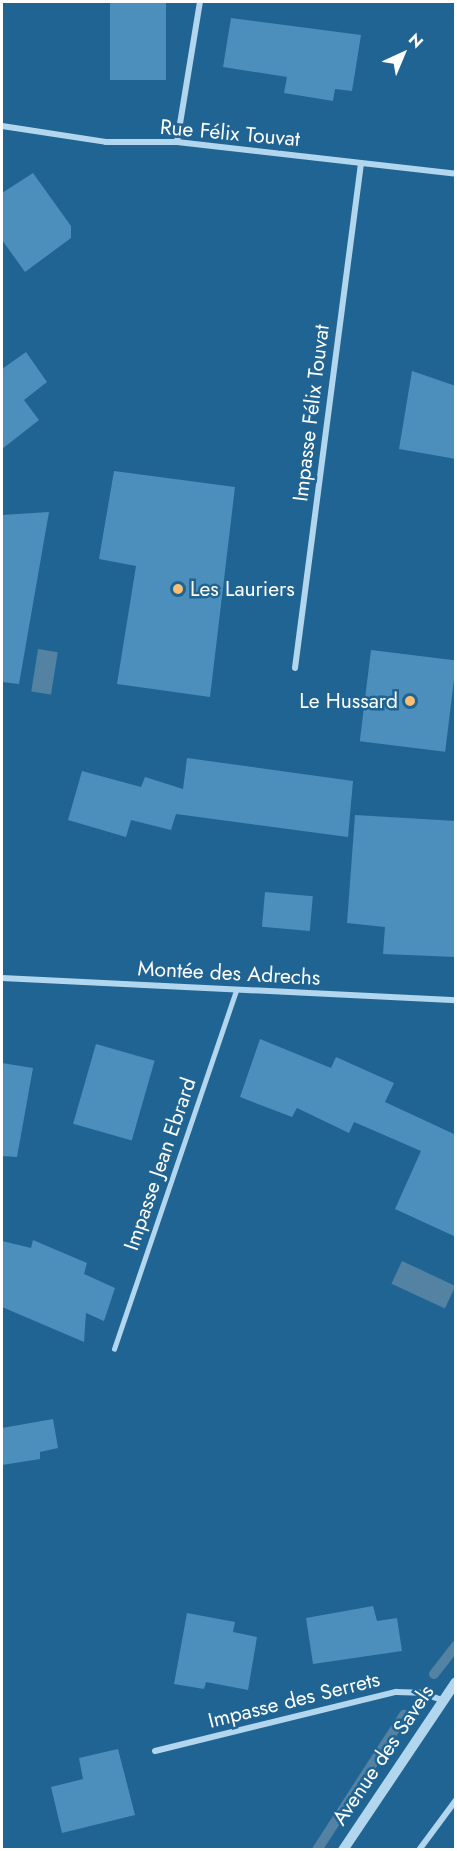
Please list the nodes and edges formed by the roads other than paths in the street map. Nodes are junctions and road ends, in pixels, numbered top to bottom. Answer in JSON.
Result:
{"nodes":[{"id":1,"x":200,"y":2,"type":"edge"},
{"id":2,"x":2,"y":126,"type":"edge"},
{"id":3,"x":177,"y":142,"type":"junction"},
{"id":4,"x":361,"y":163,"type":"junction"},
{"id":5,"x":456,"y":174,"type":"edge"},
{"id":6,"x":295,"y":668,"type":"dead end"},
{"id":7,"x":2,"y":978,"type":"edge"},
{"id":8,"x":237,"y":990,"type":"junction"},
{"id":9,"x":456,"y":1000,"type":"edge"},
{"id":10,"x":114,"y":1349,"type":"dead end"},
{"id":11,"x":456,"y":1682,"type":"edge"},
{"id":12,"x":442,"y":1700,"type":"junction"},
{"id":13,"x":155,"y":1751,"type":"dead end"},
{"id":14,"x":456,"y":1800,"type":"edge"},
{"id":15,"x":343,"y":1850,"type":"edge"},
{"id":16,"x":419,"y":1850,"type":"edge"}],
"edges":[{"from":1,"to":3,"type":"street"},
{"from":2,"to":3,"type":"street","name":"Rue Félix Touvat"},
{"from":3,"to":4,"type":"street","name":"Rue Félix Touvat"},
{"from":4,"to":5,"type":"street","name":"Rue Félix Touvat"},
{"from":4,"to":6,"type":"street","name":"Impasse Félix Touvat"},
{"from":7,"to":8,"type":"street","name":"Montée des Adrechs"},
{"from":8,"to":9,"type":"street","name":"Montée des Adrechs"},
{"from":8,"to":10,"type":"lane","name":"Impasse Jean Ebrard"},
{"from":11,"to":12,"type":"street","name":"Avenue des Savels"},
{"from":12,"to":13,"type":"street","name":"Impasse des Serrets"},
{"from":12,"to":15,"type":"street","name":"Avenue des Savels"},
{"from":14,"to":16,"type":"street"}]}
